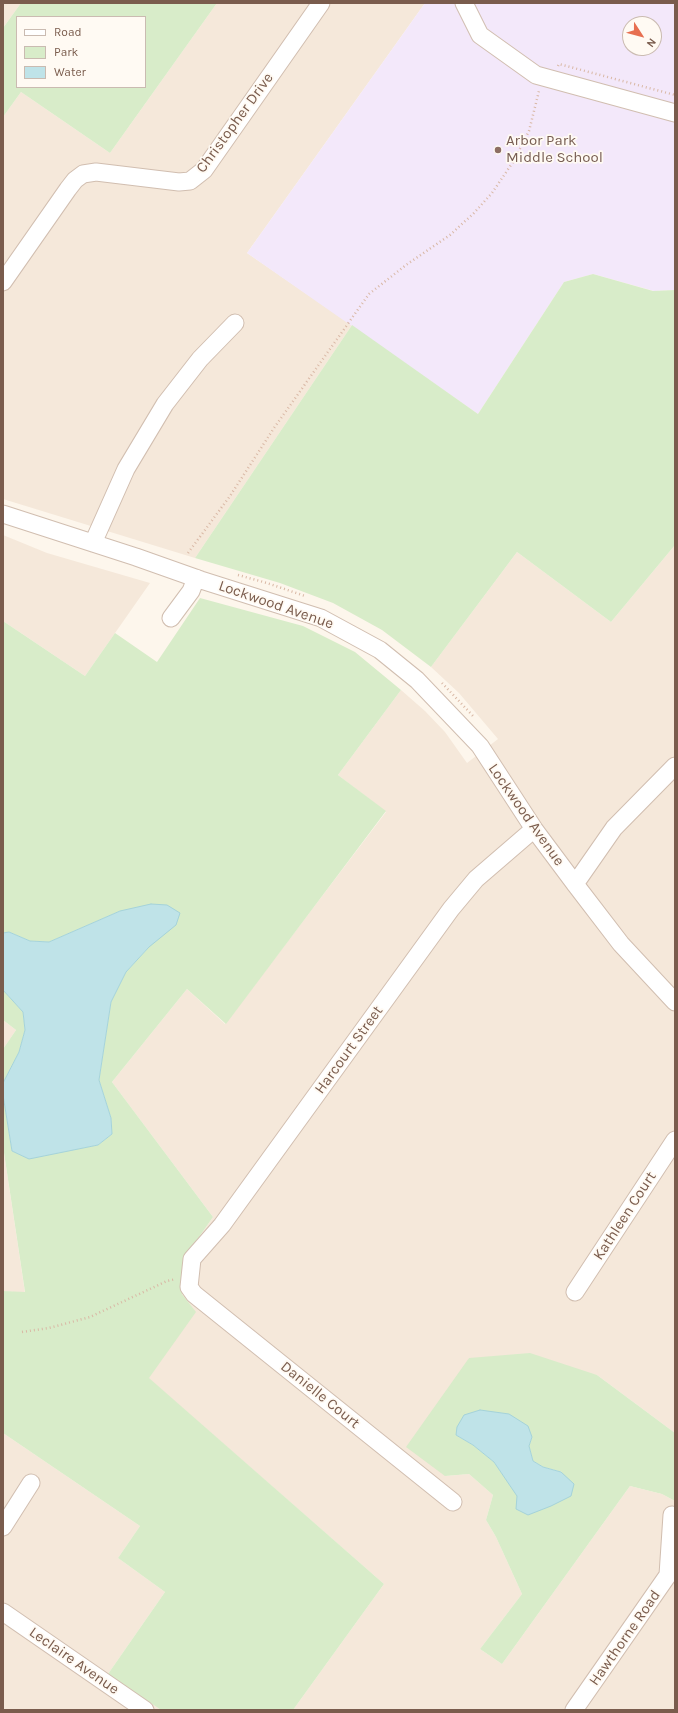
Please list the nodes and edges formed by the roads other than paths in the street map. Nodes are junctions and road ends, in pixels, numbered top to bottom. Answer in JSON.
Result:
{"nodes":[{"id":1,"x":321,"y":3,"type":"edge"},
{"id":2,"x":464,"y":3,"type":"edge"},
{"id":3,"x":675,"y":113,"type":"edge"},
{"id":4,"x":3,"y":282,"type":"edge"},
{"id":5,"x":235,"y":323,"type":"dead end"},
{"id":6,"x":3,"y":514,"type":"edge"},
{"id":7,"x":93,"y":544,"type":"junction"},
{"id":8,"x":196,"y":578,"type":"junction"},
{"id":9,"x":171,"y":618,"type":"dead end"},
{"id":10,"x":675,"y":766,"type":"edge"},
{"id":11,"x":534,"y":829,"type":"junction"},
{"id":12,"x":575,"y":884,"type":"junction"},
{"id":13,"x":675,"y":1002,"type":"edge"},
{"id":14,"x":675,"y":1140,"type":"edge"},
{"id":15,"x":189,"y":1281,"type":"joint"},
{"id":16,"x":575,"y":1292,"type":"dead end"},
{"id":17,"x":31,"y":1483,"type":"dead end"},
{"id":18,"x":453,"y":1502,"type":"dead end"},
{"id":19,"x":672,"y":1515,"type":"dead end"},
{"id":20,"x":3,"y":1527,"type":"edge"},
{"id":21,"x":672,"y":1577,"type":"edge"},
{"id":22,"x":3,"y":1612,"type":"edge"},
{"id":23,"x":145,"y":1710,"type":"edge"},
{"id":24,"x":574,"y":1710,"type":"edge"}],
"edges":[{"from":1,"to":4,"type":"street","name":"Christopher Drive"},
{"from":2,"to":3,"type":"street"},
{"from":5,"to":7,"type":"street"},
{"from":6,"to":7,"type":"street","name":"Lockwood Avenue"},
{"from":7,"to":8,"type":"street","name":"Lockwood Avenue"},
{"from":8,"to":9,"type":"street"},
{"from":8,"to":11,"type":"street","name":"Lockwood Avenue"},
{"from":10,"to":12,"type":"street"},
{"from":11,"to":12,"type":"street","name":"Lockwood Avenue"},
{"from":11,"to":15,"type":"street","name":"Harcourt Street"},
{"from":12,"to":13,"type":"street","name":"Lockwood Avenue"},
{"from":14,"to":16,"type":"street","name":"Kathleen Court"},
{"from":15,"to":18,"type":"street","name":"Danielle Court"},
{"from":17,"to":20,"type":"street"},
{"from":19,"to":21,"type":"street","name":"Hawthorne Road"},
{"from":21,"to":24,"type":"street","name":"Hawthorne Road"},
{"from":22,"to":23,"type":"street","name":"Leclaire Avenue"}]}
